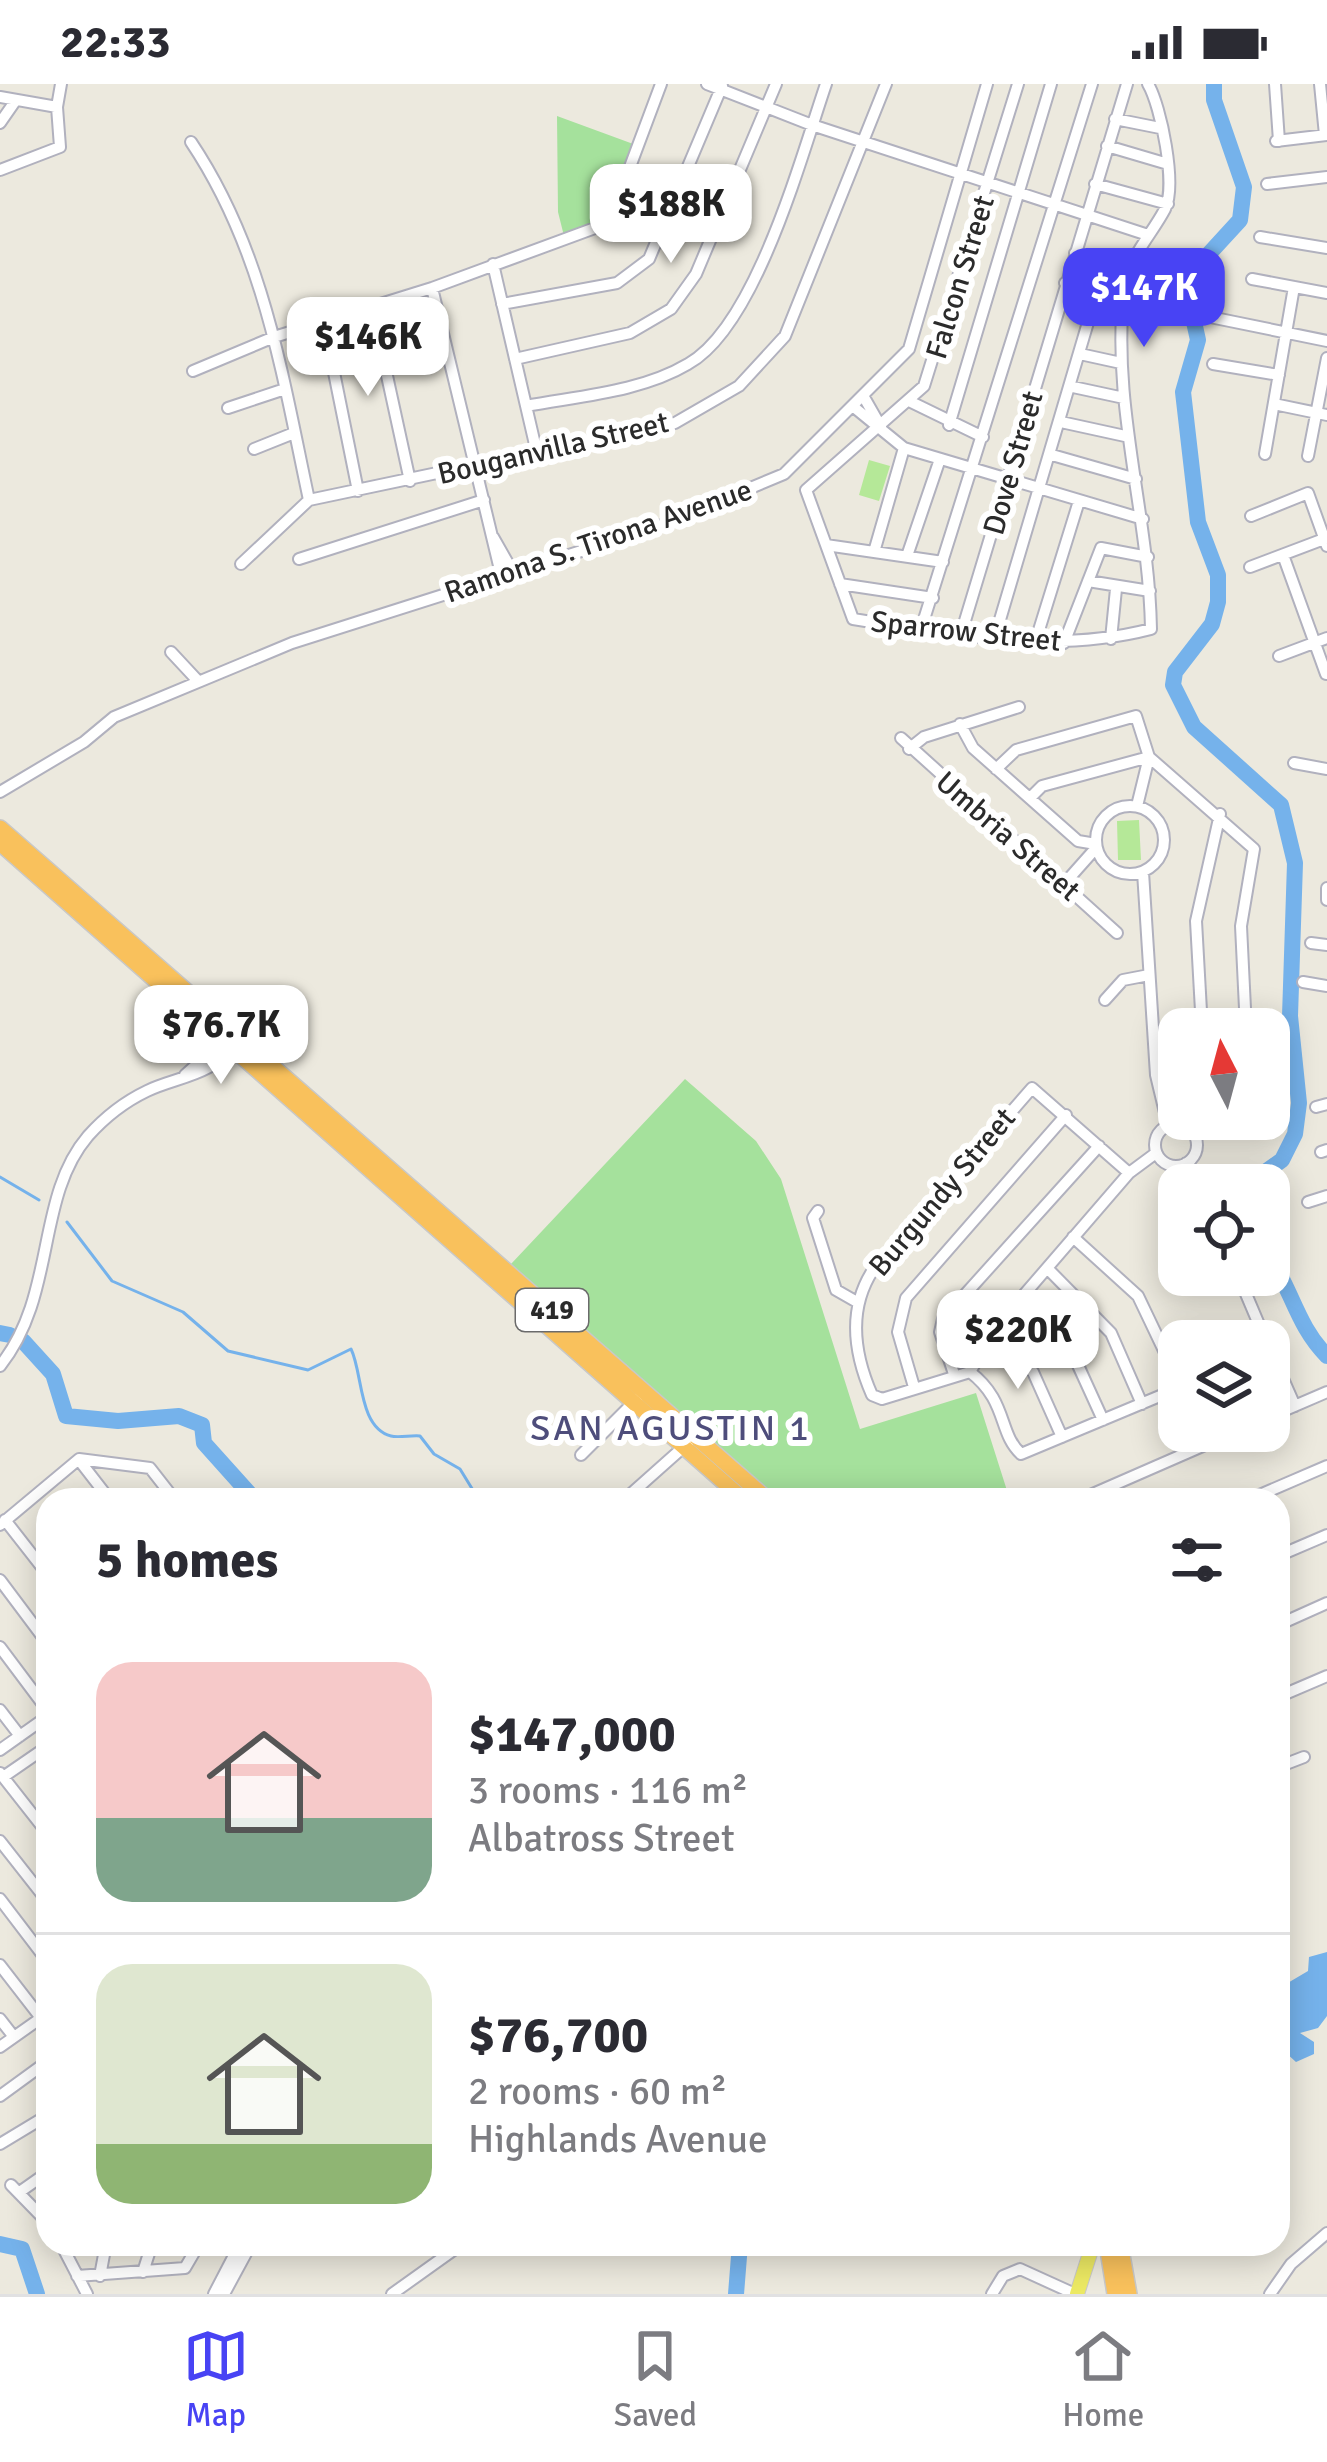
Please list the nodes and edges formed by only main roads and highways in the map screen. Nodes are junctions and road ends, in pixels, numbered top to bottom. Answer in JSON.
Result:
{"nodes":[{"id":1,"x":0,"y":828,"type":"edge"},
{"id":2,"x":0,"y":843,"type":"edge"},
{"id":3,"x":229,"y":1042,"type":"junction"},
{"id":4,"x":732,"y":1488,"type":"edge"},
{"id":5,"x":1098,"y":2256,"type":"edge"},
{"id":6,"x":1100,"y":2256,"type":"edge"},
{"id":7,"x":1106,"y":2256,"type":"edge"},
{"id":8,"x":1110,"y":2256,"type":"edge"},
{"id":9,"x":1076,"y":2294,"type":"edge"},
{"id":10,"x":1087,"y":2294,"type":"edge"},
{"id":11,"x":1114,"y":2294,"type":"edge"},
{"id":12,"x":1129,"y":2294,"type":"edge"}],
"edges":[{"from":1,"to":3,"type":"highway","number":"419"},
{"from":2,"to":3,"type":"highway","number":"419"},
{"from":3,"to":4,"type":"highway","number":"419"},
{"from":5,"to":9,"type":"main road"},
{"from":6,"to":10,"type":"main road"},
{"from":7,"to":11,"type":"highway"},
{"from":8,"to":12,"type":"highway"}]}
